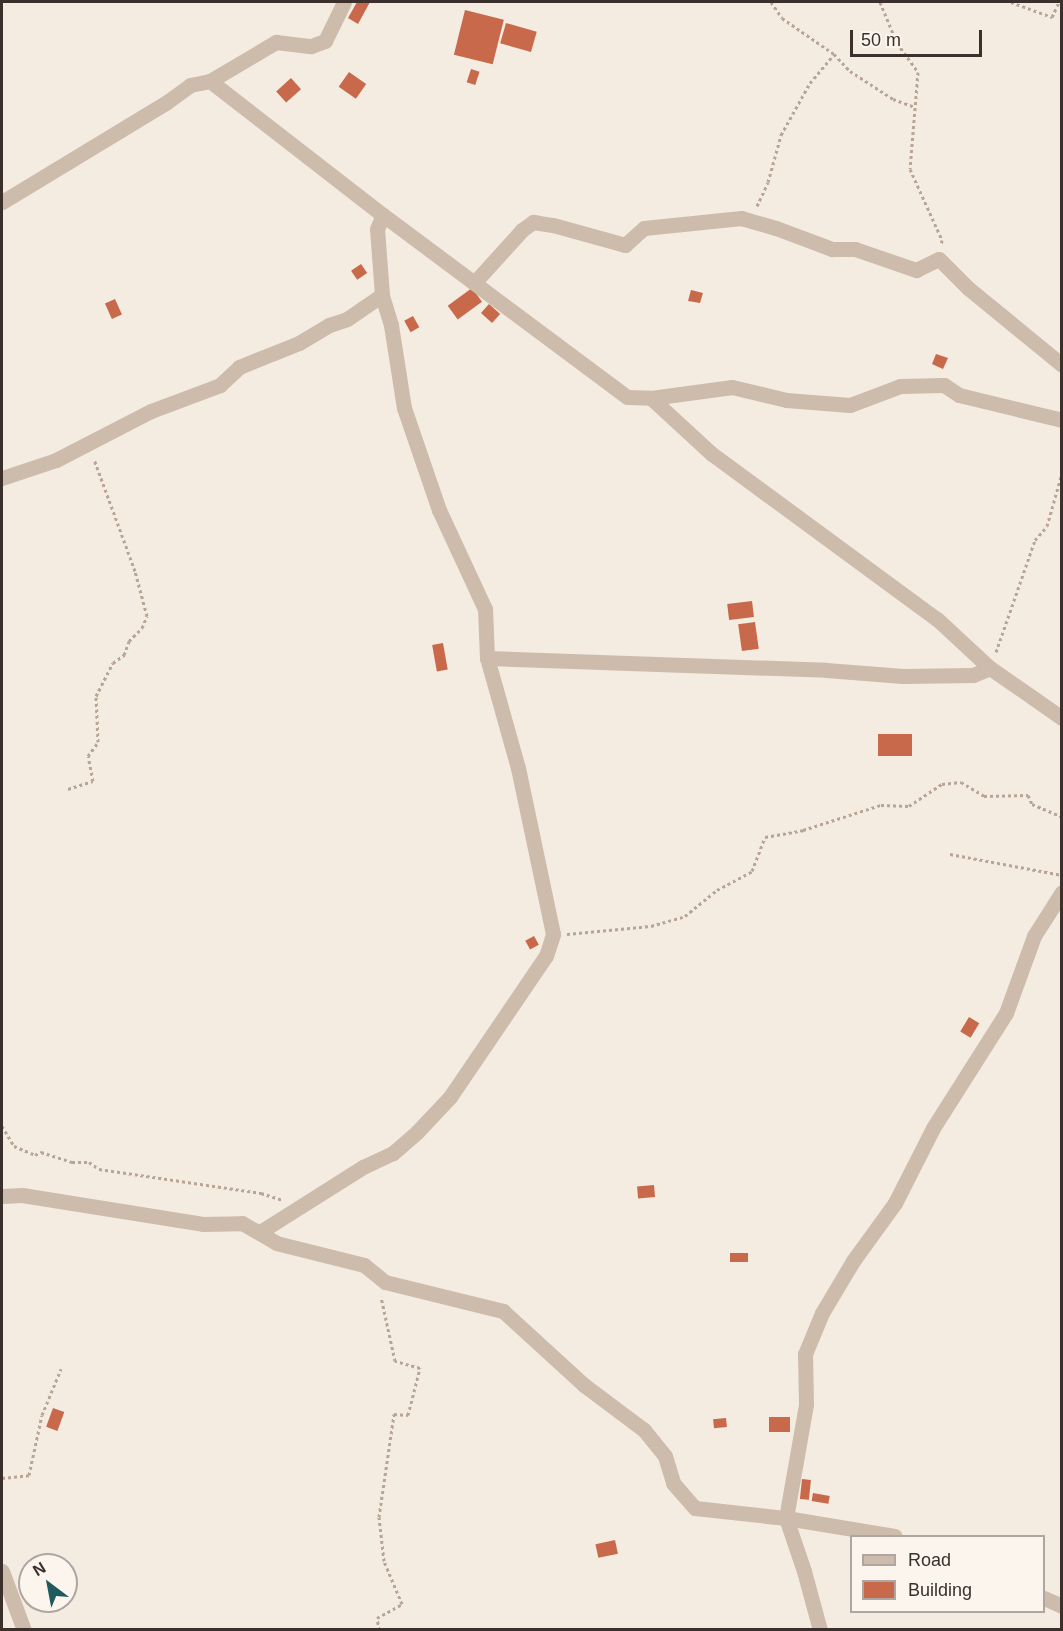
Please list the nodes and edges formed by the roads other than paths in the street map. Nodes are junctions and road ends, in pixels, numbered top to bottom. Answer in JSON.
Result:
{"nodes":[{"id":1,"x":344,"y":2,"type":"edge"},
{"id":2,"x":210,"y":81,"type":"junction"},
{"id":3,"x":2,"y":202,"type":"edge"},
{"id":4,"x":383,"y":215,"type":"junction"},
{"id":5,"x":474,"y":283,"type":"junction"},
{"id":6,"x":382,"y":295,"type":"junction"},
{"id":7,"x":1062,"y":365,"type":"edge"},
{"id":8,"x":651,"y":398,"type":"junction"},
{"id":9,"x":1062,"y":420,"type":"edge"},
{"id":10,"x":2,"y":478,"type":"edge"},
{"id":11,"x":487,"y":658,"type":"junction"},
{"id":12,"x":990,"y":668,"type":"junction"},
{"id":13,"x":1062,"y":718,"type":"edge"},
{"id":14,"x":1062,"y":892,"type":"edge"},
{"id":15,"x":2,"y":1196,"type":"edge"},
{"id":16,"x":260,"y":1232,"type":"junction"},
{"id":17,"x":786,"y":1518,"type":"junction"},
{"id":18,"x":889,"y":1535,"type":"edge"},
{"id":19,"x":2,"y":1571,"type":"edge"},
{"id":20,"x":1045,"y":1598,"type":"edge"},
{"id":21,"x":1062,"y":1606,"type":"edge"},
{"id":22,"x":24,"y":1629,"type":"edge"},
{"id":23,"x":820,"y":1629,"type":"edge"}],
"edges":[{"from":1,"to":2,"type":"street"},
{"from":2,"to":3,"type":"street"},
{"from":2,"to":4,"type":"street"},
{"from":4,"to":5,"type":"street"},
{"from":4,"to":6,"type":"street"},
{"from":5,"to":7,"type":"street"},
{"from":5,"to":8,"type":"street"},
{"from":6,"to":10,"type":"street"},
{"from":6,"to":11,"type":"street"},
{"from":8,"to":9,"type":"street"},
{"from":8,"to":12,"type":"street"},
{"from":11,"to":12,"type":"street"},
{"from":11,"to":16,"type":"street"},
{"from":12,"to":13,"type":"street"},
{"from":14,"to":17,"type":"street"},
{"from":15,"to":16,"type":"street"},
{"from":16,"to":17,"type":"street"},
{"from":17,"to":18,"type":"street"},
{"from":17,"to":23,"type":"street"},
{"from":19,"to":22,"type":"street"},
{"from":20,"to":21,"type":"street"}]}
